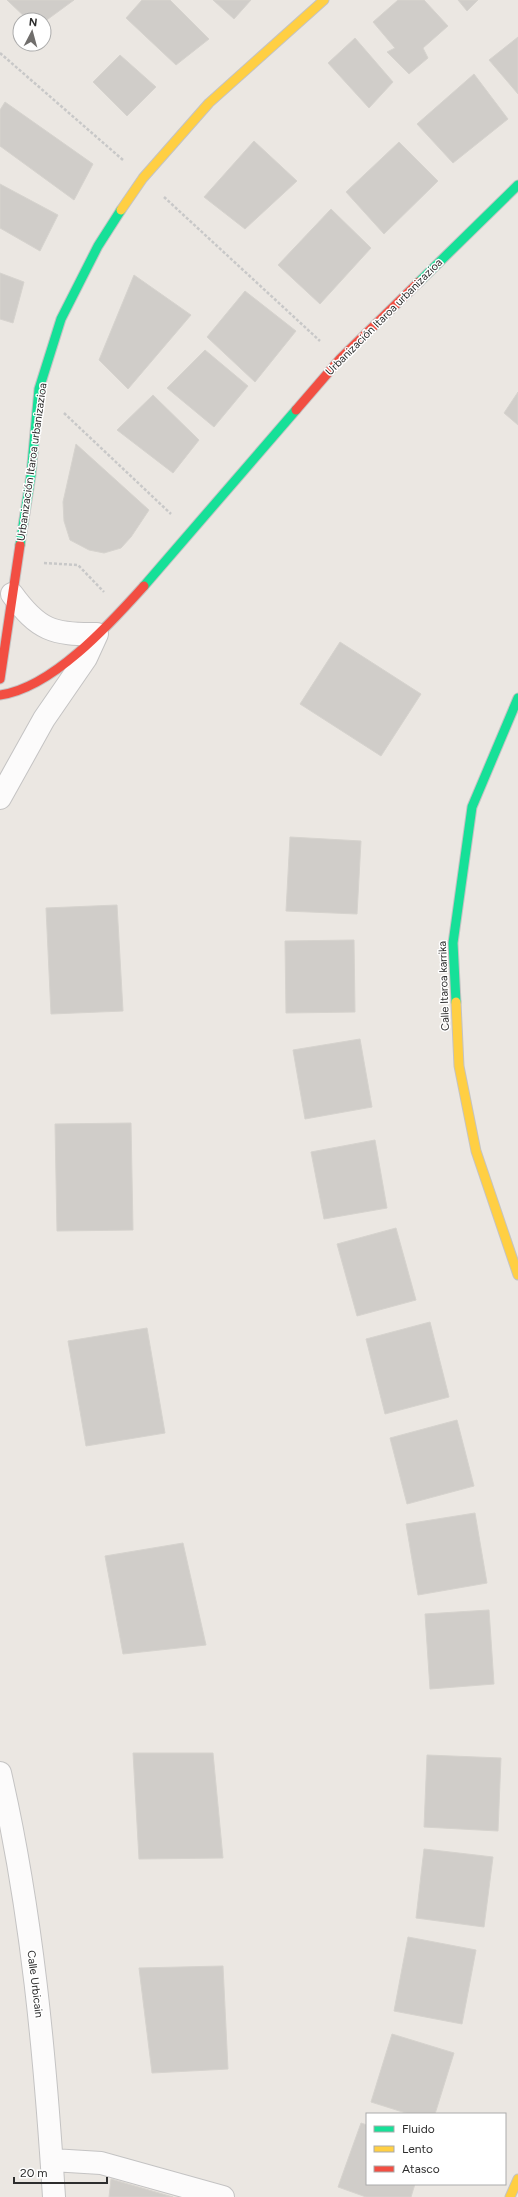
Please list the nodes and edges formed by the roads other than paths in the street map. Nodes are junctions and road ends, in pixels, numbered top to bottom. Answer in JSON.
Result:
{"nodes":[{"id":1,"x":324,"y":0,"type":"edge"},
{"id":2,"x":518,"y":185,"type":"edge"},
{"id":3,"x":12,"y":594,"type":"junction"},
{"id":4,"x":97,"y":634,"type":"junction"},
{"id":5,"x":0,"y":679,"type":"edge"},
{"id":6,"x":0,"y":695,"type":"edge"},
{"id":7,"x":518,"y":698,"type":"edge"},
{"id":8,"x":0,"y":798,"type":"edge"},
{"id":9,"x":518,"y":1275,"type":"edge"},
{"id":10,"x":0,"y":1773,"type":"edge"},
{"id":11,"x":52,"y":2160,"type":"junction"},
{"id":12,"x":518,"y":2178,"type":"edge"},
{"id":13,"x":54,"y":2197,"type":"edge"},
{"id":14,"x":223,"y":2197,"type":"edge"},
{"id":15,"x":510,"y":2197,"type":"edge"}],
"edges":[{"from":1,"to":3,"type":"street","name":"Urbanización Itaroa urbanizazioa"},
{"from":2,"to":4,"type":"street","name":"Urbanización Itaroa urbanizazioa"},
{"from":3,"to":4,"type":"street"},
{"from":3,"to":5,"type":"street","name":"Urbanización Itaroa urbanizazioa"},
{"from":4,"to":6,"type":"street","name":"Urbanización Itaroa urbanizazioa"},
{"from":4,"to":8,"type":"street","name":"Urbanización Itaroa urbanizazioa"},
{"from":7,"to":9,"type":"street","name":"Calle Itaroa karrika"},
{"from":10,"to":11,"type":"street","name":"Calle Urbicain"},
{"from":11,"to":13,"type":"street","name":"Calle Urbicain"},
{"from":11,"to":14,"type":"street"},
{"from":12,"to":15,"type":"street"}]}
